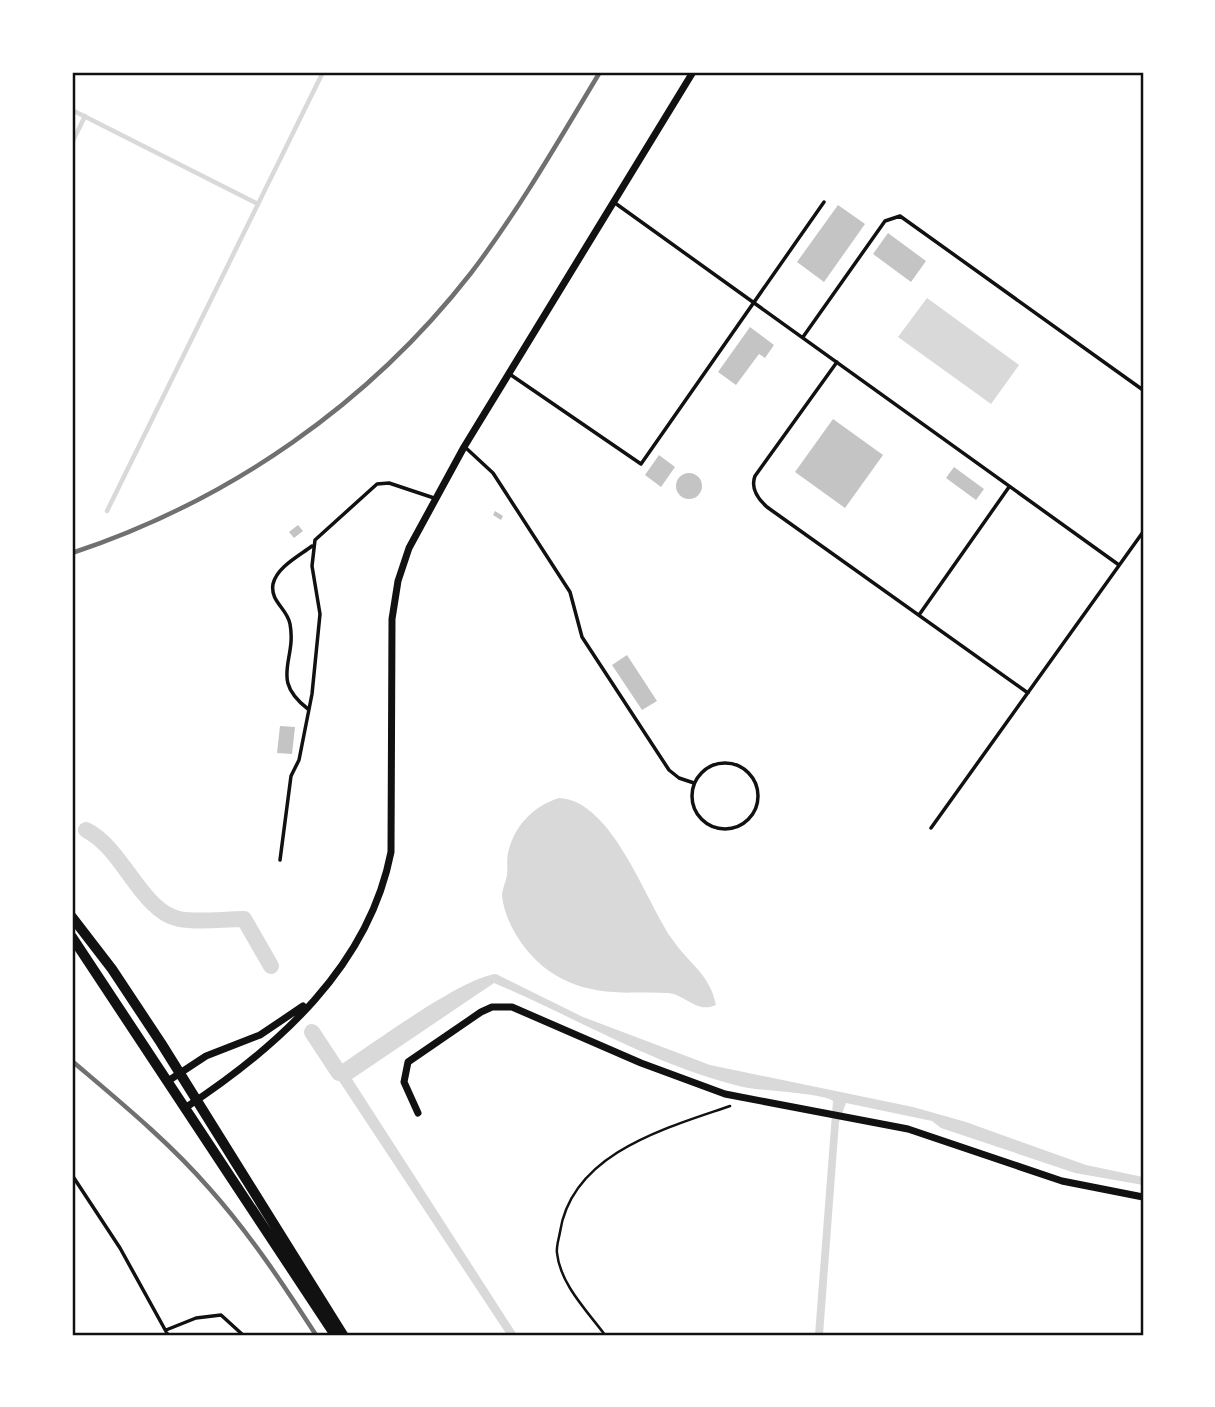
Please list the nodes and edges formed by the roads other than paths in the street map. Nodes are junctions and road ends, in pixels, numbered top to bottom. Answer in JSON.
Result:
{"nodes":[{"id":1,"x":693,"y":72,"type":"edge"},
{"id":2,"x":614,"y":201,"type":"junction"},
{"id":3,"x":824,"y":202,"type":"dead end"},
{"id":4,"x":754,"y":302,"type":"junction"},
{"id":5,"x":803,"y":337,"type":"junction"},
{"id":6,"x":837,"y":362,"type":"junction"},
{"id":7,"x":509,"y":373,"type":"junction"},
{"id":8,"x":1143,"y":390,"type":"edge"},
{"id":9,"x":464,"y":447,"type":"junction"},
{"id":10,"x":1009,"y":487,"type":"junction"},
{"id":11,"x":434,"y":498,"type":"junction"},
{"id":12,"x":1143,"y":531,"type":"edge"},
{"id":13,"x":313,"y":545,"type":"junction"},
{"id":14,"x":1119,"y":565,"type":"junction"},
{"id":15,"x":919,"y":615,"type":"junction"},
{"id":16,"x":1028,"y":693,"type":"junction"},
{"id":17,"x":308,"y":709,"type":"junction"},
{"id":18,"x":694,"y":783,"type":"junction"},
{"id":19,"x":931,"y":828,"type":"dead end"},
{"id":20,"x":280,"y":860,"type":"dead end"},
{"id":21,"x":72,"y":917,"type":"edge"},
{"id":22,"x":72,"y":937,"type":"edge"},
{"id":23,"x":323,"y":990,"type":"junction"},
{"id":24,"x":180,"y":1073,"type":"junction"},
{"id":25,"x":168,"y":1081,"type":"junction"},
{"id":26,"x":197,"y":1100,"type":"junction"},
{"id":27,"x":185,"y":1108,"type":"junction"},
{"id":28,"x":418,"y":1112,"type":"dead end"},
{"id":29,"x":72,"y":1175,"type":"edge"},
{"id":30,"x":1143,"y":1197,"type":"edge"},
{"id":31,"x":167,"y":1333,"type":"edge"},
{"id":32,"x":243,"y":1335,"type":"edge"},
{"id":33,"x":335,"y":1335,"type":"edge"},
{"id":34,"x":343,"y":1335,"type":"edge"}],
"edges":[{"from":1,"to":2,"type":"street"},
{"from":2,"to":4,"type":"lane"},
{"from":2,"to":7,"type":"street"},
{"from":3,"to":4,"type":"lane"},
{"from":4,"to":5,"type":"lane"},
{"from":4,"to":7,"type":"lane"},
{"from":5,"to":6,"type":"lane"},
{"from":5,"to":8,"type":"lane"},
{"from":6,"to":10,"type":"lane"},
{"from":6,"to":15,"type":"lane"},
{"from":7,"to":9,"type":"street"},
{"from":9,"to":11,"type":"street"},
{"from":9,"to":18,"type":"lane"},
{"from":10,"to":14,"type":"lane"},
{"from":10,"to":15,"type":"lane"},
{"from":11,"to":13,"type":"lane"},
{"from":11,"to":23,"type":"street"},
{"from":12,"to":14,"type":"lane"},
{"from":13,"to":17,"type":"lane"},
{"from":13,"to":17,"type":"lane"},
{"from":14,"to":16,"type":"lane"},
{"from":15,"to":16,"type":"lane"},
{"from":16,"to":19,"type":"lane"},
{"from":17,"to":20,"type":"lane"},
{"from":18,"to":18,"type":"lane"},
{"from":21,"to":24,"type":"main road"},
{"from":22,"to":25,"type":"main road"},
{"from":23,"to":24,"type":"street"},
{"from":23,"to":26,"type":"street"},
{"from":24,"to":25,"type":"street"},
{"from":24,"to":26,"type":"main road"},
{"from":25,"to":27,"type":"main road"},
{"from":26,"to":27,"type":"street"},
{"from":26,"to":34,"type":"main road"},
{"from":27,"to":33,"type":"main road"},
{"from":28,"to":30,"type":"street"},
{"from":29,"to":31,"type":"lane"},
{"from":31,"to":32,"type":"lane"}]}
